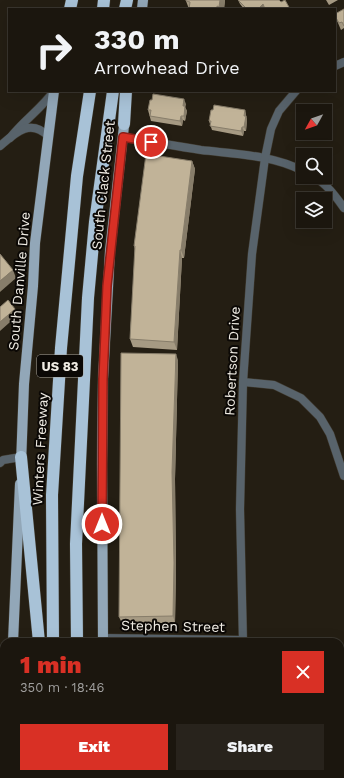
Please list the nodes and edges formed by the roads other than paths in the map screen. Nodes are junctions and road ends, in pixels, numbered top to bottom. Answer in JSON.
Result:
{"nodes":[{"id":1,"x":53,"y":92,"type":"edge"},
{"id":2,"x":54,"y":92,"type":"edge"},
{"id":3,"x":90,"y":92,"type":"edge"},
{"id":4,"x":113,"y":92,"type":"edge"},
{"id":5,"x":127,"y":92,"type":"edge"},
{"id":6,"x":295,"y":92,"type":"edge"},
{"id":7,"x":124,"y":124,"type":"joint"},
{"id":8,"x":48,"y":136,"type":"junction"},
{"id":9,"x":123,"y":137,"type":"junction"},
{"id":10,"x":10,"y":138,"type":"junction"},
{"id":11,"x":0,"y":146,"type":"edge"},
{"id":12,"x":266,"y":158,"type":"junction"},
{"id":13,"x":296,"y":167,"type":"edge"},
{"id":14,"x":324,"y":184,"type":"edge"},
{"id":15,"x":344,"y":208,"type":"edge"},
{"id":16,"x":243,"y":382,"type":"junction"},
{"id":17,"x":21,"y":457,"type":"junction"},
{"id":18,"x":0,"y":463,"type":"edge"},
{"id":19,"x":344,"y":476,"type":"edge"},
{"id":20,"x":13,"y":638,"type":"edge"},
{"id":21,"x":38,"y":638,"type":"edge"},
{"id":22,"x":53,"y":638,"type":"edge"},
{"id":23,"x":77,"y":638,"type":"edge"},
{"id":24,"x":103,"y":638,"type":"edge"},
{"id":25,"x":243,"y":638,"type":"edge"}],
"edges":[{"from":1,"to":10,"type":"street"},
{"from":2,"to":8,"type":"main road","name":"South Danville Drive"},
{"from":3,"to":22,"type":"highway","name":"Winters Freeway","number":"US 83"},
{"from":4,"to":23,"type":"highway","number":"US 83"},
{"from":5,"to":7,"type":"highway"},
{"from":6,"to":12,"type":"street","name":"Robertson Drive"},
{"from":7,"to":9,"type":"main road","name":"South Clack Street"},
{"from":8,"to":10,"type":"street"},
{"from":8,"to":17,"type":"main road","name":"South Danville Drive"},
{"from":9,"to":12,"type":"street"},
{"from":9,"to":24,"type":"main road","name":"South Clack Street"},
{"from":10,"to":11,"type":"street"},
{"from":12,"to":13,"type":"street"},
{"from":12,"to":16,"type":"street","name":"Robertson Drive"},
{"from":14,"to":15,"type":"street"},
{"from":16,"to":19,"type":"street"},
{"from":16,"to":25,"type":"street","name":"Robertson Drive"},
{"from":17,"to":18,"type":"street"},
{"from":17,"to":20,"type":"main road","name":"South Danville Drive"},
{"from":17,"to":21,"type":"highway"}]}
